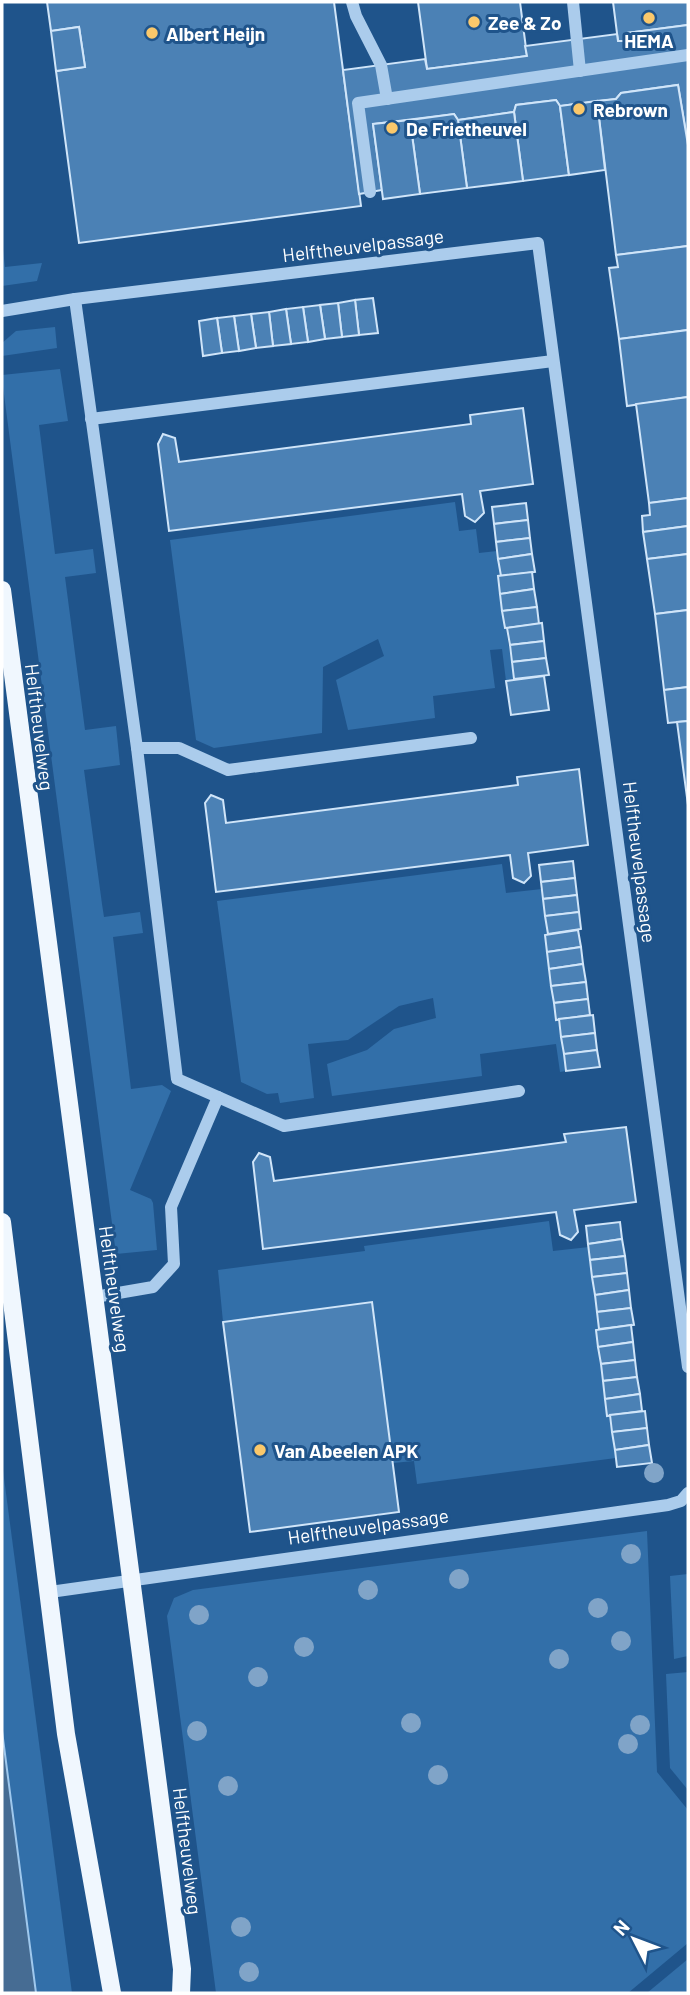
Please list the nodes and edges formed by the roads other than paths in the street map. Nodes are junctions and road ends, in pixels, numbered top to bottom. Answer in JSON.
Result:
{"nodes":[{"id":1,"x":352,"y":2,"type":"edge"},
{"id":2,"x":573,"y":2,"type":"edge"},
{"id":3,"x":688,"y":55,"type":"edge"},
{"id":4,"x":580,"y":71,"type":"junction"},
{"id":5,"x":387,"y":99,"type":"junction"},
{"id":6,"x":370,"y":192,"type":"dead end"},
{"id":7,"x":75,"y":299,"type":"junction"},
{"id":8,"x":2,"y":311,"type":"edge"},
{"id":9,"x":554,"y":361,"type":"junction"},
{"id":10,"x":91,"y":419,"type":"junction"},
{"id":11,"x":2,"y":590,"type":"edge"},
{"id":12,"x":471,"y":738,"type":"dead end"},
{"id":13,"x":137,"y":748,"type":"junction"},
{"id":14,"x":519,"y":1091,"type":"dead end"},
{"id":15,"x":218,"y":1097,"type":"junction"},
{"id":16,"x":2,"y":1222,"type":"edge"},
{"id":17,"x":94,"y":1297,"type":"junction"},
{"id":18,"x":688,"y":1367,"type":"edge"},
{"id":19,"x":688,"y":1493,"type":"edge"},
{"id":20,"x":131,"y":1578,"type":"junction"},
{"id":21,"x":50,"y":1591,"type":"junction"},
{"id":22,"x":112,"y":1993,"type":"edge"},
{"id":23,"x":181,"y":1993,"type":"edge"}],
"edges":[{"from":1,"to":5,"type":"street"},
{"from":2,"to":4,"type":"street"},
{"from":3,"to":4,"type":"street"},
{"from":4,"to":5,"type":"street"},
{"from":5,"to":6,"type":"street"},
{"from":7,"to":8,"type":"street","name":"Helftheuvelpassage"},
{"from":7,"to":9,"type":"street","name":"Helftheuvelpassage"},
{"from":7,"to":10,"type":"street"},
{"from":9,"to":10,"type":"street"},
{"from":9,"to":18,"type":"street","name":"Helftheuvelpassage"},
{"from":10,"to":13,"type":"street"},
{"from":11,"to":17,"type":"main road","name":"Helftheuvelweg"},
{"from":12,"to":13,"type":"street"},
{"from":13,"to":15,"type":"street"},
{"from":14,"to":15,"type":"street"},
{"from":15,"to":17,"type":"street"},
{"from":16,"to":21,"type":"main road"},
{"from":17,"to":20,"type":"main road","name":"Helftheuvelweg"},
{"from":19,"to":20,"type":"street","name":"Helftheuvelpassage"},
{"from":20,"to":21,"type":"street","name":"Helftheuvelpassage"},
{"from":20,"to":23,"type":"main road","name":"Helftheuvelweg"},
{"from":21,"to":22,"type":"main road"}]}
